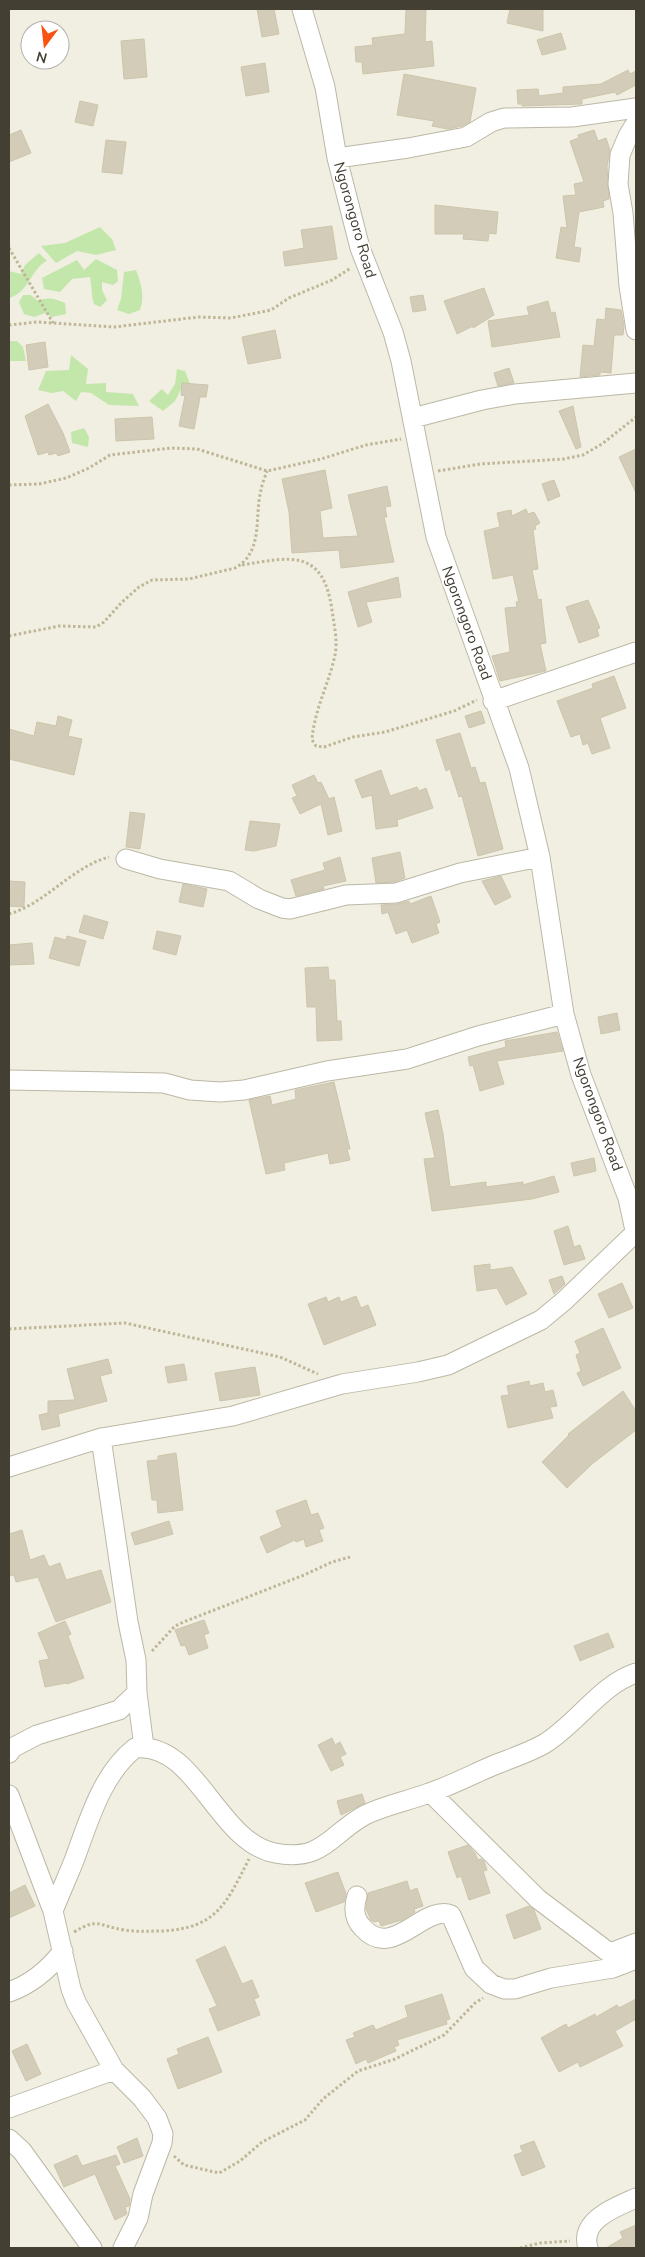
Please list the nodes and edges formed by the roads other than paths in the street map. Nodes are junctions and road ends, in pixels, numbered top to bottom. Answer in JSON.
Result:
{"nodes":[{"id":1,"x":302,"y":9,"type":"edge"},
{"id":2,"x":636,"y":108,"type":"edge"},
{"id":3,"x":636,"y":123,"type":"edge"},
{"id":4,"x":337,"y":158,"type":"junction"},
{"id":5,"x":636,"y":330,"type":"edge"},
{"id":6,"x":636,"y":383,"type":"edge"},
{"id":7,"x":414,"y":427,"type":"junction"},
{"id":8,"x":636,"y":652,"type":"edge"},
{"id":9,"x":492,"y":697,"type":"junction"},
{"id":10,"x":540,"y":857,"type":"junction"},
{"id":11,"x":126,"y":859,"type":"road end"},
{"id":12,"x":564,"y":1014,"type":"junction"},
{"id":13,"x":9,"y":1080,"type":"edge"},
{"id":14,"x":636,"y":1234,"type":"edge"},
{"id":15,"x":101,"y":1438,"type":"junction"},
{"id":16,"x":9,"y":1467,"type":"edge"},
{"id":17,"x":636,"y":1673,"type":"edge"},
{"id":18,"x":137,"y":1693,"type":"junction"},
{"id":19,"x":144,"y":1747,"type":"junction"},
{"id":20,"x":9,"y":1753,"type":"edge"},
{"id":21,"x":430,"y":1793,"type":"junction"},
{"id":22,"x":9,"y":1795,"type":"edge"},
{"id":23,"x":357,"y":1896,"type":"dead end"},
{"id":24,"x":53,"y":1911,"type":"junction"},
{"id":25,"x":636,"y":1942,"type":"edge"},
{"id":26,"x":61,"y":1946,"type":"junction"},
{"id":27,"x":623,"y":1959,"type":"edge"},
{"id":28,"x":9,"y":1992,"type":"edge"},
{"id":29,"x":114,"y":2070,"type":"junction"},
{"id":30,"x":9,"y":2108,"type":"edge"},
{"id":31,"x":9,"y":2139,"type":"edge"},
{"id":32,"x":636,"y":2198,"type":"edge"},
{"id":33,"x":587,"y":2245,"type":"edge"},
{"id":34,"x":92,"y":2248,"type":"edge"},
{"id":35,"x":123,"y":2248,"type":"edge"}],
"edges":[{"from":1,"to":4,"type":"street","name":"Ngorongoro Road"},
{"from":2,"to":4,"type":"street"},
{"from":3,"to":5,"type":"street"},
{"from":4,"to":7,"type":"street","name":"Ngorongoro Road"},
{"from":6,"to":7,"type":"street"},
{"from":7,"to":9,"type":"street","name":"Ngorongoro Road"},
{"from":8,"to":9,"type":"street"},
{"from":9,"to":10,"type":"street","name":"Ngorongoro Road"},
{"from":10,"to":11,"type":"street"},
{"from":10,"to":12,"type":"street","name":"Ngorongoro Road"},
{"from":12,"to":13,"type":"street"},
{"from":12,"to":14,"type":"street","name":"Ngorongoro Road"},
{"from":14,"to":15,"type":"street"},
{"from":15,"to":16,"type":"street"},
{"from":15,"to":18,"type":"street"},
{"from":17,"to":21,"type":"street"},
{"from":18,"to":19,"type":"street"},
{"from":18,"to":20,"type":"street"},
{"from":19,"to":21,"type":"street"},
{"from":19,"to":24,"type":"street"},
{"from":21,"to":27,"type":"street"},
{"from":22,"to":24,"type":"street"},
{"from":23,"to":27,"type":"street"},
{"from":24,"to":26,"type":"street"},
{"from":25,"to":27,"type":"street"},
{"from":26,"to":28,"type":"street"},
{"from":26,"to":29,"type":"street"},
{"from":29,"to":30,"type":"street"},
{"from":29,"to":35,"type":"street"},
{"from":31,"to":34,"type":"street"},
{"from":32,"to":33,"type":"street"}]}
